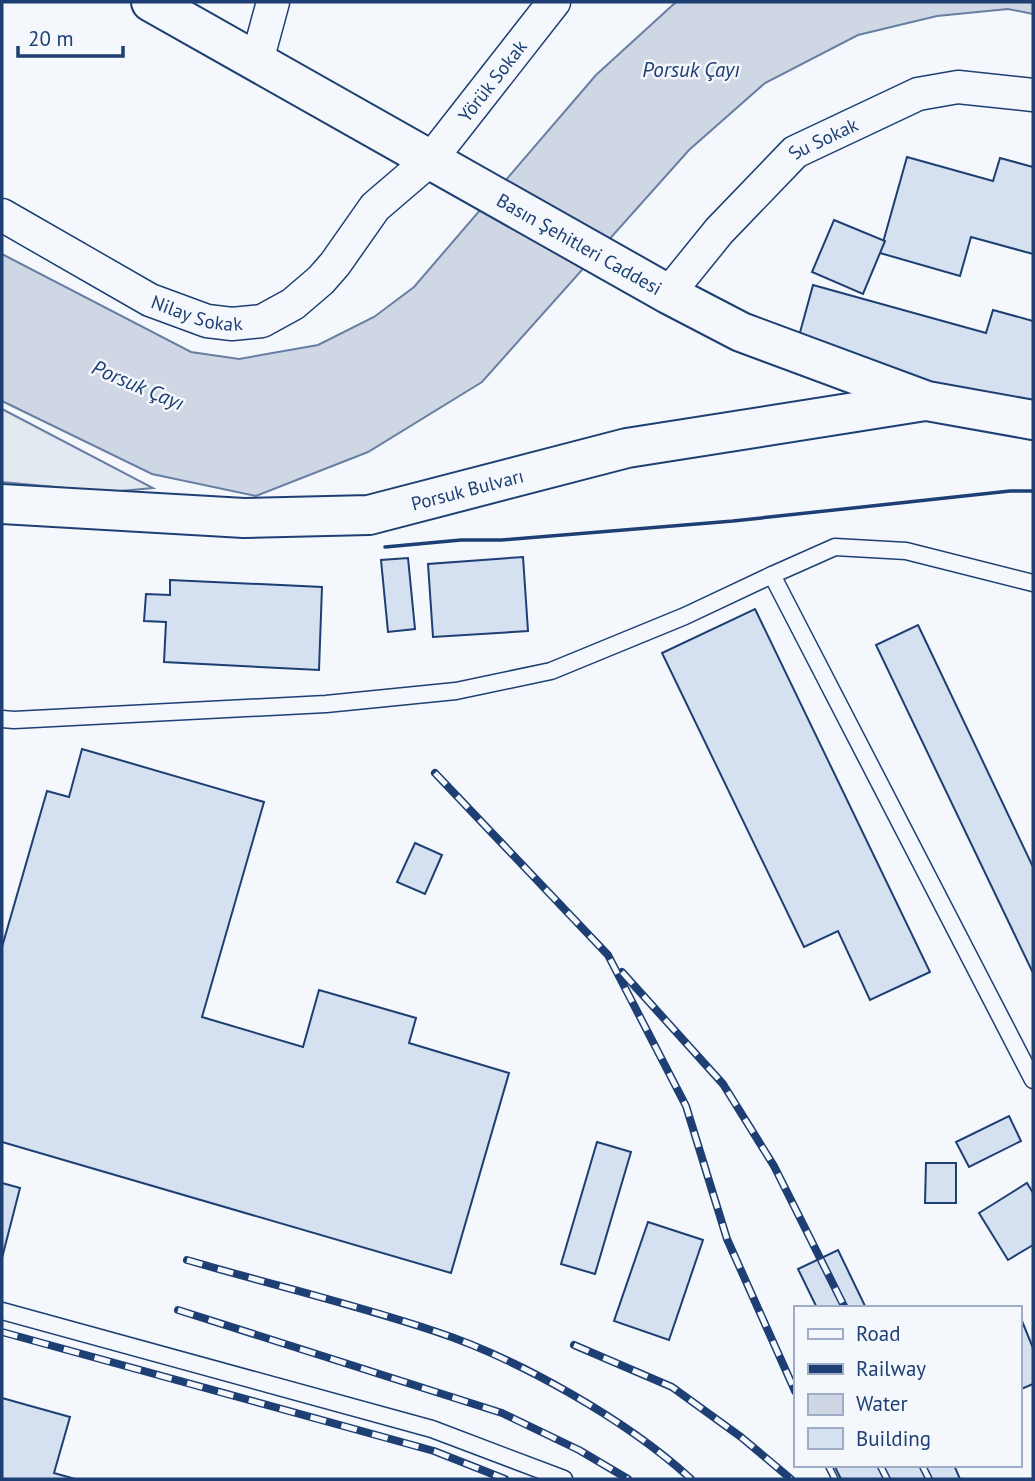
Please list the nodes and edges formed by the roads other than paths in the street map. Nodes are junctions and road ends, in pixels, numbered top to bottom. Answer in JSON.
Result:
{"nodes":[{"id":1,"x":151,"y":2,"type":"edge"},
{"id":2,"x":273,"y":2,"type":"edge"},
{"id":3,"x":554,"y":2,"type":"edge"},
{"id":4,"x":257,"y":61,"type":"junction"},
{"id":5,"x":1033,"y":95,"type":"edge"},
{"id":6,"x":431,"y":159,"type":"junction"},
{"id":7,"x":2,"y":215,"type":"edge"},
{"id":8,"x":668,"y":294,"type":"junction"},
{"id":9,"x":927,"y":401,"type":"junction"},
{"id":10,"x":1033,"y":420,"type":"edge"},
{"id":11,"x":2,"y":504,"type":"edge"},
{"id":12,"x":772,"y":575,"type":"junction"},
{"id":13,"x":1033,"y":583,"type":"edge"},
{"id":14,"x":2,"y":719,"type":"edge"},
{"id":15,"x":1033,"y":1080,"type":"edge"},
{"id":16,"x":2,"y":1311,"type":"edge"},
{"id":17,"x":564,"y":1479,"type":"edge"}],
"edges":[{"from":1,"to":4,"type":"main road","name":"Basın Şehitleri Caddesi"},
{"from":2,"to":4,"type":"street"},
{"from":3,"to":6,"type":"street","name":"Yörük Sokak"},
{"from":4,"to":6,"type":"main road","name":"Basın Şehitleri Caddesi"},
{"from":5,"to":8,"type":"street","name":"Su Sokak"},
{"from":6,"to":7,"type":"street","name":"Nilay Sokak"},
{"from":6,"to":8,"type":"main road","name":"Basın Şehitleri Caddesi"},
{"from":8,"to":9,"type":"main road","name":"Basın Şehitleri Caddesi"},
{"from":9,"to":10,"type":"main road","name":"Basın Şehitleri Caddesi"},
{"from":9,"to":11,"type":"main road","name":"Porsuk Bulvarı"},
{"from":12,"to":13,"type":"lane"},
{"from":12,"to":14,"type":"lane"},
{"from":12,"to":15,"type":"lane"},
{"from":16,"to":17,"type":"lane"}]}
